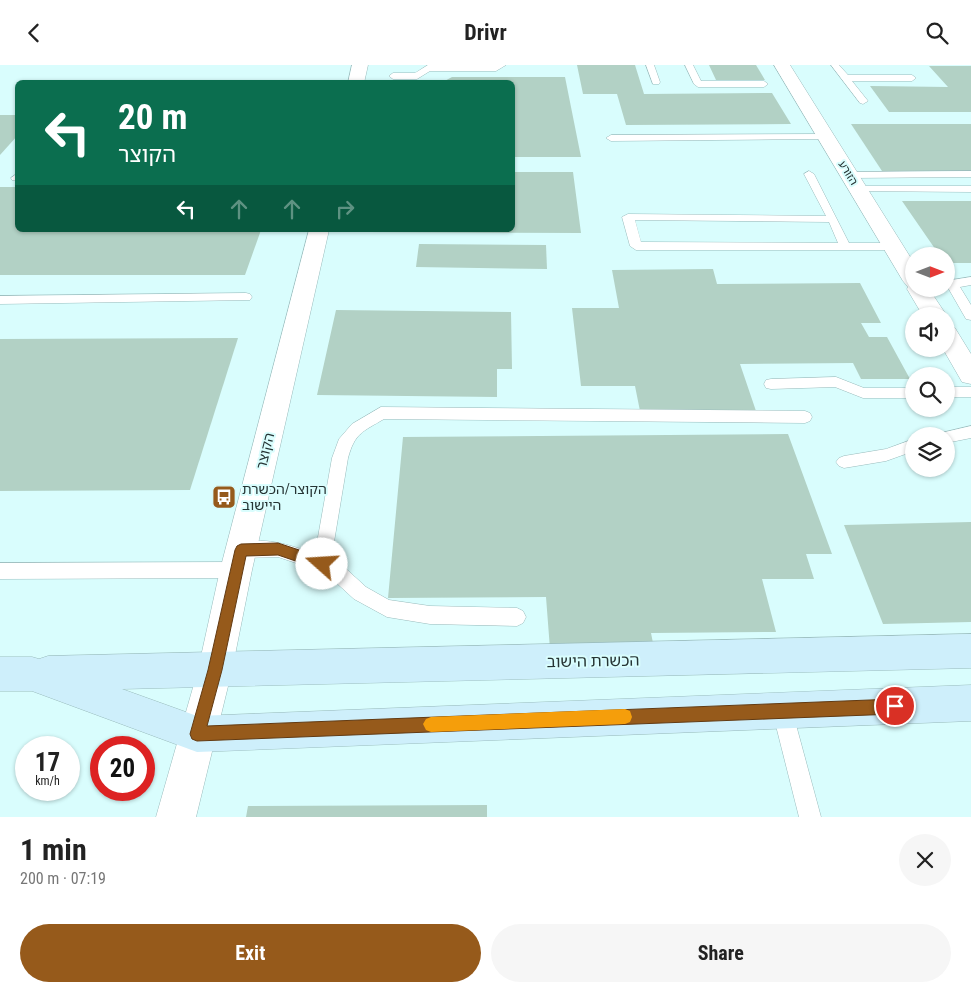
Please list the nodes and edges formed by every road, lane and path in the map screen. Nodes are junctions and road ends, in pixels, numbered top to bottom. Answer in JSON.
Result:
{"nodes":[{"id":1,"x":360,"y":65,"type":"edge"},
{"id":2,"x":502,"y":65,"type":"edge"},
{"id":3,"x":650,"y":65,"type":"edge"},
{"id":4,"x":689,"y":65,"type":"edge"},
{"id":5,"x":782,"y":65,"type":"edge"},
{"id":6,"x":835,"y":65,"type":"edge"},
{"id":7,"x":393,"y":76,"type":"dead end"},
{"id":8,"x":845,"y":78,"type":"junction"},
{"id":9,"x":912,"y":78,"type":"dead end"},
{"id":10,"x":357,"y":80,"type":"edge"},
{"id":11,"x":656,"y":82,"type":"dead end"},
{"id":12,"x":764,"y":84,"type":"dead end"},
{"id":13,"x":862,"y":101,"type":"dead end"},
{"id":14,"x":826,"y":137,"type":"junction"},
{"id":15,"x":611,"y":138,"type":"dead end"},
{"id":16,"x":809,"y":174,"type":"dead end"},
{"id":17,"x":971,"y":175,"type":"edge"},
{"id":18,"x":854,"y":182,"type":"junction"},
{"id":19,"x":971,"y":189,"type":"edge"},
{"id":20,"x":832,"y":219,"type":"junction"},
{"id":21,"x":319,"y":232,"type":"edge"},
{"id":22,"x":845,"y":247,"type":"junction"},
{"id":23,"x":893,"y":247,"type":"junction"},
{"id":24,"x":905,"y":266,"type":"edge"},
{"id":25,"x":971,"y":281,"type":"edge"},
{"id":26,"x":246,"y":297,"type":"dead end"},
{"id":27,"x":0,"y":300,"type":"edge"},
{"id":28,"x":971,"y":316,"type":"edge"},
{"id":29,"x":955,"y":349,"type":"edge"},
{"id":30,"x":971,"y":375,"type":"edge"},
{"id":31,"x":771,"y":384,"type":"dead end"},
{"id":32,"x":955,"y":392,"type":"edge"},
{"id":33,"x":971,"y":392,"type":"edge"},
{"id":34,"x":905,"y":393,"type":"edge"},
{"id":35,"x":805,"y":417,"type":"dead end"},
{"id":36,"x":971,"y":432,"type":"edge"},
{"id":37,"x":955,"y":435,"type":"edge"},
{"id":38,"x":905,"y":448,"type":"edge"},
{"id":39,"x":844,"y":462,"type":"dead end"},
{"id":40,"x":239,"y":560,"type":"junction"},
{"id":41,"x":322,"y":564,"type":"junction"},
{"id":42,"x":0,"y":571,"type":"edge"},
{"id":43,"x":517,"y":617,"type":"dead end"},
{"id":44,"x":971,"y":651,"type":"edge"},
{"id":45,"x":215,"y":670,"type":"junction"},
{"id":46,"x":16,"y":674,"type":"edge"},
{"id":47,"x":971,"y":703,"type":"edge"},
{"id":48,"x":782,"y":710,"type":"junction"},
{"id":49,"x":197,"y":734,"type":"junction"},
{"id":50,"x":176,"y":817,"type":"edge"},
{"id":51,"x":810,"y":817,"type":"edge"}],
"edges":[{"from":1,"to":10,"type":"street"},
{"from":2,"to":7,"type":"lane"},
{"from":3,"to":11,"type":"lane"},
{"from":4,"to":12,"type":"lane"},
{"from":5,"to":14,"type":"street","name":"הזורע"},
{"from":6,"to":8,"type":"lane"},
{"from":8,"to":9,"type":"lane"},
{"from":8,"to":13,"type":"lane"},
{"from":14,"to":15,"type":"lane"},
{"from":14,"to":18,"type":"street","name":"הזורע"},
{"from":16,"to":20,"type":"lane"},
{"from":17,"to":18,"type":"lane"},
{"from":18,"to":19,"type":"lane"},
{"from":18,"to":23,"type":"street","name":"הזורע"},
{"from":20,"to":22,"type":"lane"},
{"from":20,"to":22,"type":"lane"},
{"from":21,"to":40,"type":"street","name":"הקוצר"},
{"from":22,"to":23,"type":"lane"},
{"from":23,"to":24,"type":"street","name":"הזורע"},
{"from":25,"to":28,"type":"lane"},
{"from":26,"to":27,"type":"lane"},
{"from":29,"to":30,"type":"street"},
{"from":31,"to":34,"type":"lane"},
{"from":32,"to":33,"type":"lane"},
{"from":35,"to":41,"type":"lane"},
{"from":36,"to":37,"type":"lane"},
{"from":38,"to":39,"type":"lane"},
{"from":40,"to":41,"type":"lane"},
{"from":40,"to":42,"type":"lane"},
{"from":40,"to":45,"type":"street","name":"הקוצר"},
{"from":41,"to":43,"type":"lane"},
{"from":44,"to":45,"type":"street","name":"הכשרת הישוב"},
{"from":45,"to":46,"type":"street","name":"הכשרת הישוב"},
{"from":45,"to":49,"type":"street","name":"הקוצר"},
{"from":46,"to":49,"type":"street"},
{"from":47,"to":48,"type":"street"},
{"from":48,"to":49,"type":"street"},
{"from":48,"to":51,"type":"lane"},
{"from":49,"to":50,"type":"street","name":"הקוצר"}]}
